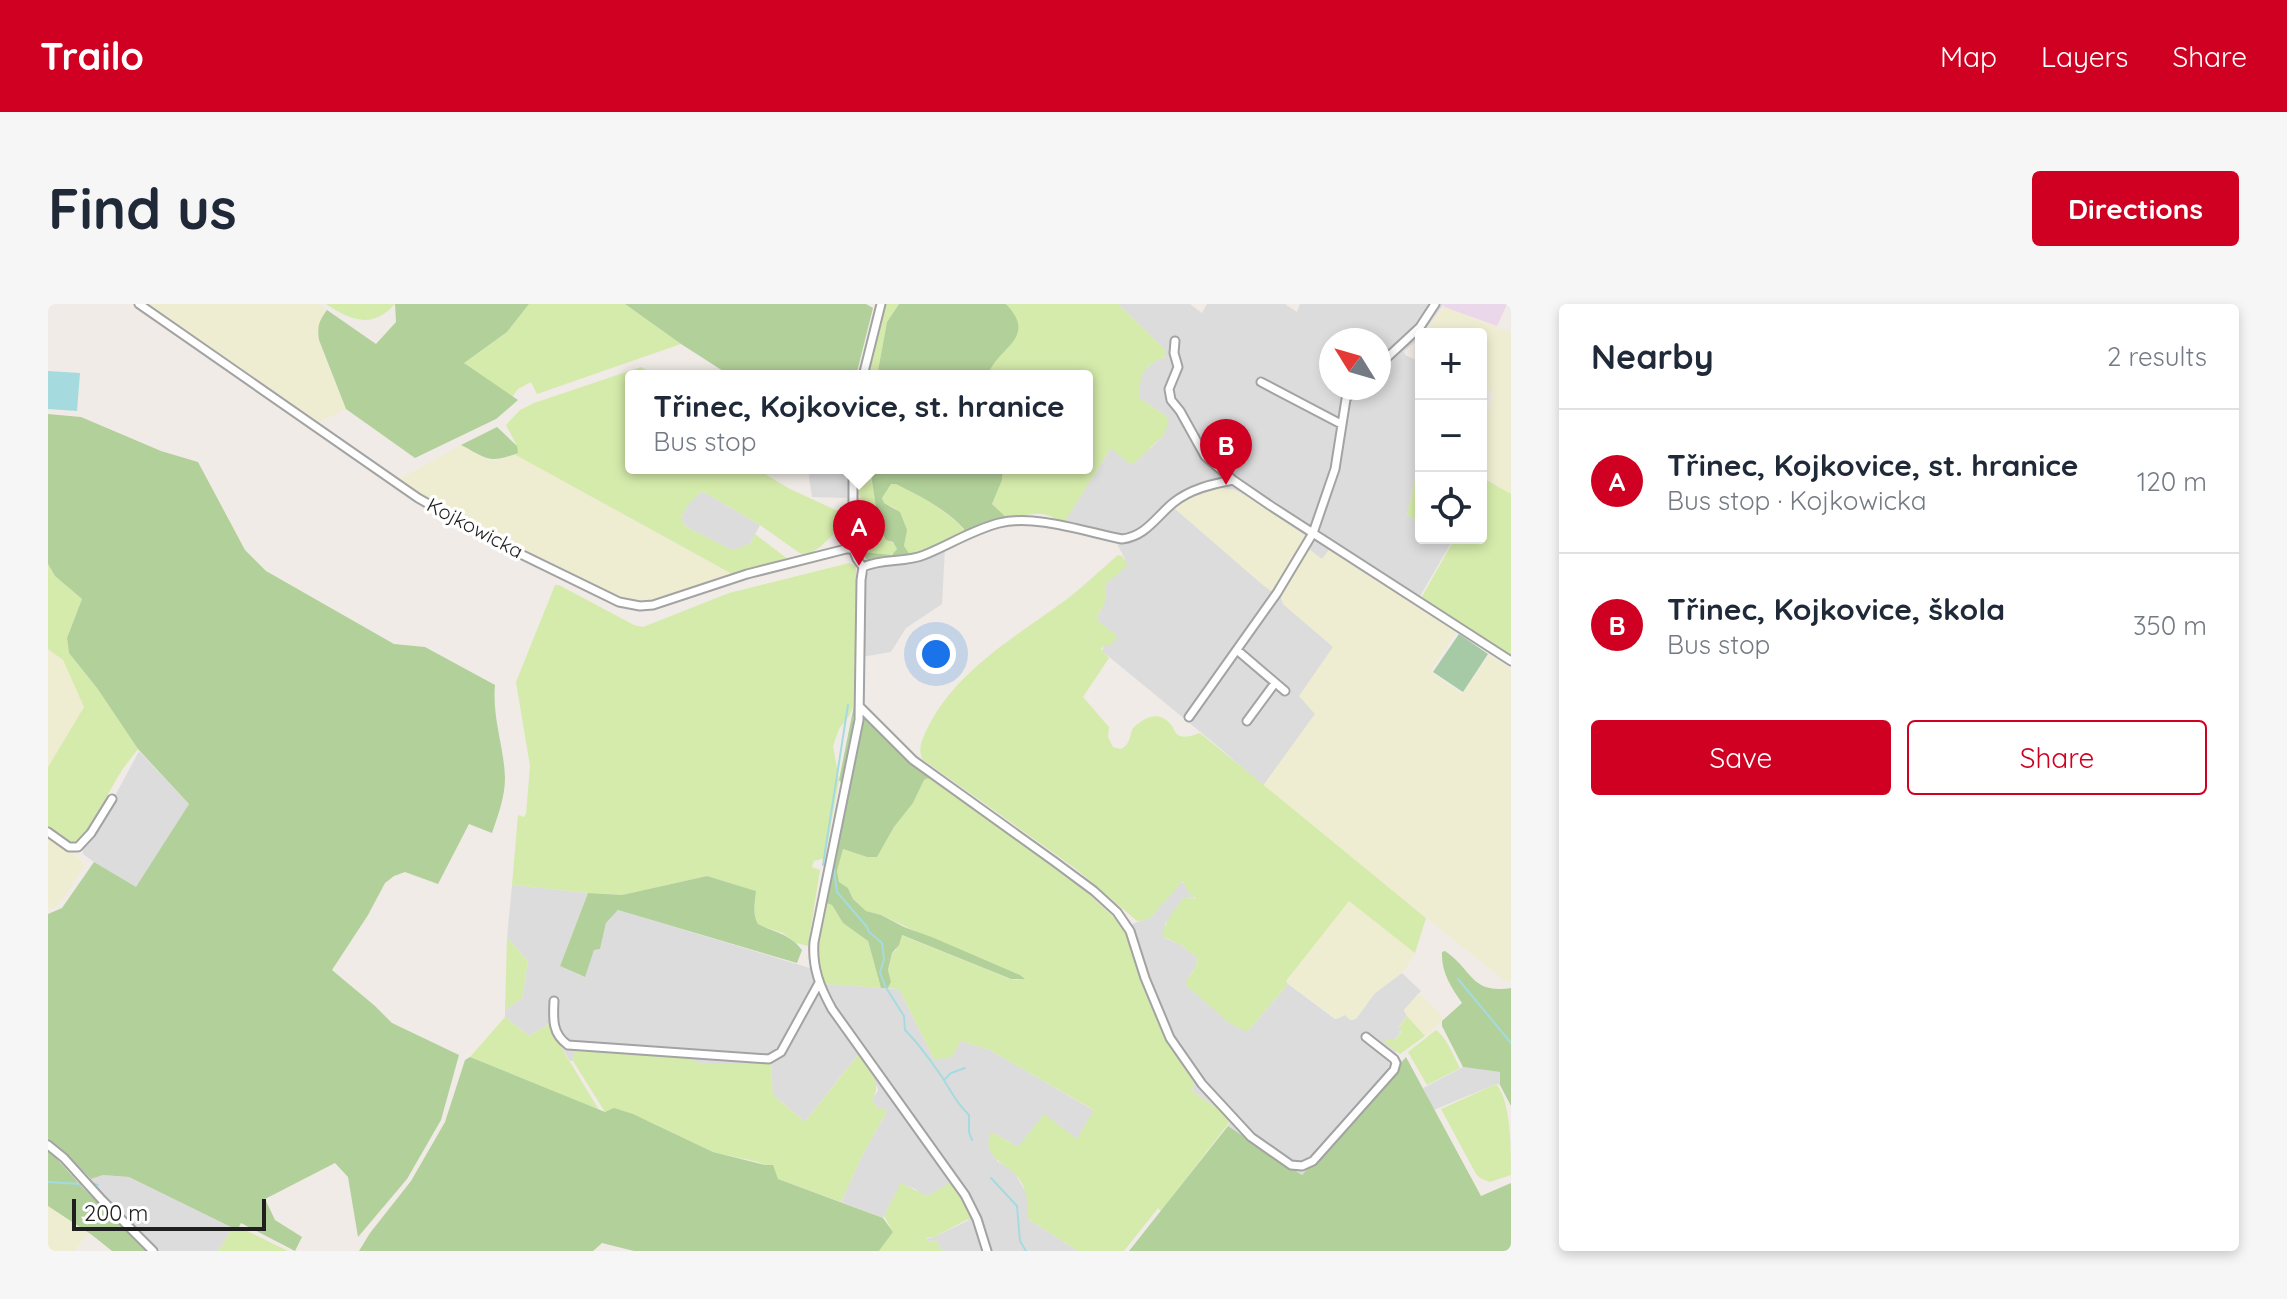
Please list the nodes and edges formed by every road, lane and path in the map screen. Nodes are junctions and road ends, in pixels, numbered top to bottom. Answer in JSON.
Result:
{"nodes":[{"id":1,"x":139,"y":304,"type":"edge"},
{"id":2,"x":881,"y":304,"type":"edge"},
{"id":3,"x":1433,"y":305,"type":"edge"},
{"id":4,"x":1175,"y":341,"type":"dead end"},
{"id":5,"x":1391,"y":354,"type":"edge"},
{"id":6,"x":864,"y":370,"type":"edge"},
{"id":7,"x":1261,"y":382,"type":"dead end"},
{"id":8,"x":1346,"y":400,"type":"edge"},
{"id":9,"x":1341,"y":424,"type":"junction"},
{"id":10,"x":853,"y":474,"type":"edge"},
{"id":11,"x":1233,"y":480,"type":"junction"},
{"id":12,"x":1313,"y":533,"type":"junction"},
{"id":13,"x":853,"y":549,"type":"junction"},
{"id":14,"x":863,"y":567,"type":"junction"},
{"id":15,"x":1237,"y":650,"type":"junction"},
{"id":16,"x":1511,"y":661,"type":"edge"},
{"id":17,"x":1275,"y":683,"type":"junction"},
{"id":18,"x":1285,"y":691,"type":"dead end"},
{"id":19,"x":860,"y":707,"type":"junction"},
{"id":20,"x":1189,"y":717,"type":"dead end"},
{"id":21,"x":1247,"y":721,"type":"dead end"},
{"id":22,"x":112,"y":799,"type":"dead end"},
{"id":23,"x":48,"y":832,"type":"edge"},
{"id":24,"x":819,"y":983,"type":"junction"},
{"id":25,"x":554,"y":1001,"type":"dead end"},
{"id":26,"x":1366,"y":1037,"type":"dead end"},
{"id":27,"x":48,"y":1145,"type":"edge"},
{"id":28,"x":153,"y":1251,"type":"edge"},
{"id":29,"x":987,"y":1251,"type":"edge"}],
"edges":[{"from":1,"to":13,"type":"street","name":"Kojkowicka"},
{"from":2,"to":6,"type":"street"},
{"from":3,"to":5,"type":"street"},
{"from":4,"to":11,"type":"street"},
{"from":7,"to":9,"type":"street"},
{"from":8,"to":9,"type":"street"},
{"from":9,"to":12,"type":"street"},
{"from":10,"to":13,"type":"street"},
{"from":11,"to":12,"type":"street"},
{"from":11,"to":14,"type":"street"},
{"from":12,"to":15,"type":"street"},
{"from":12,"to":16,"type":"street"},
{"from":13,"to":14,"type":"street"},
{"from":14,"to":19,"type":"street"},
{"from":15,"to":17,"type":"street"},
{"from":15,"to":20,"type":"street"},
{"from":17,"to":18,"type":"street"},
{"from":17,"to":21,"type":"street"},
{"from":19,"to":24,"type":"street"},
{"from":19,"to":26,"type":"street"},
{"from":22,"to":23,"type":"street"},
{"from":24,"to":25,"type":"street"},
{"from":24,"to":29,"type":"street"},
{"from":27,"to":28,"type":"street"}]}
